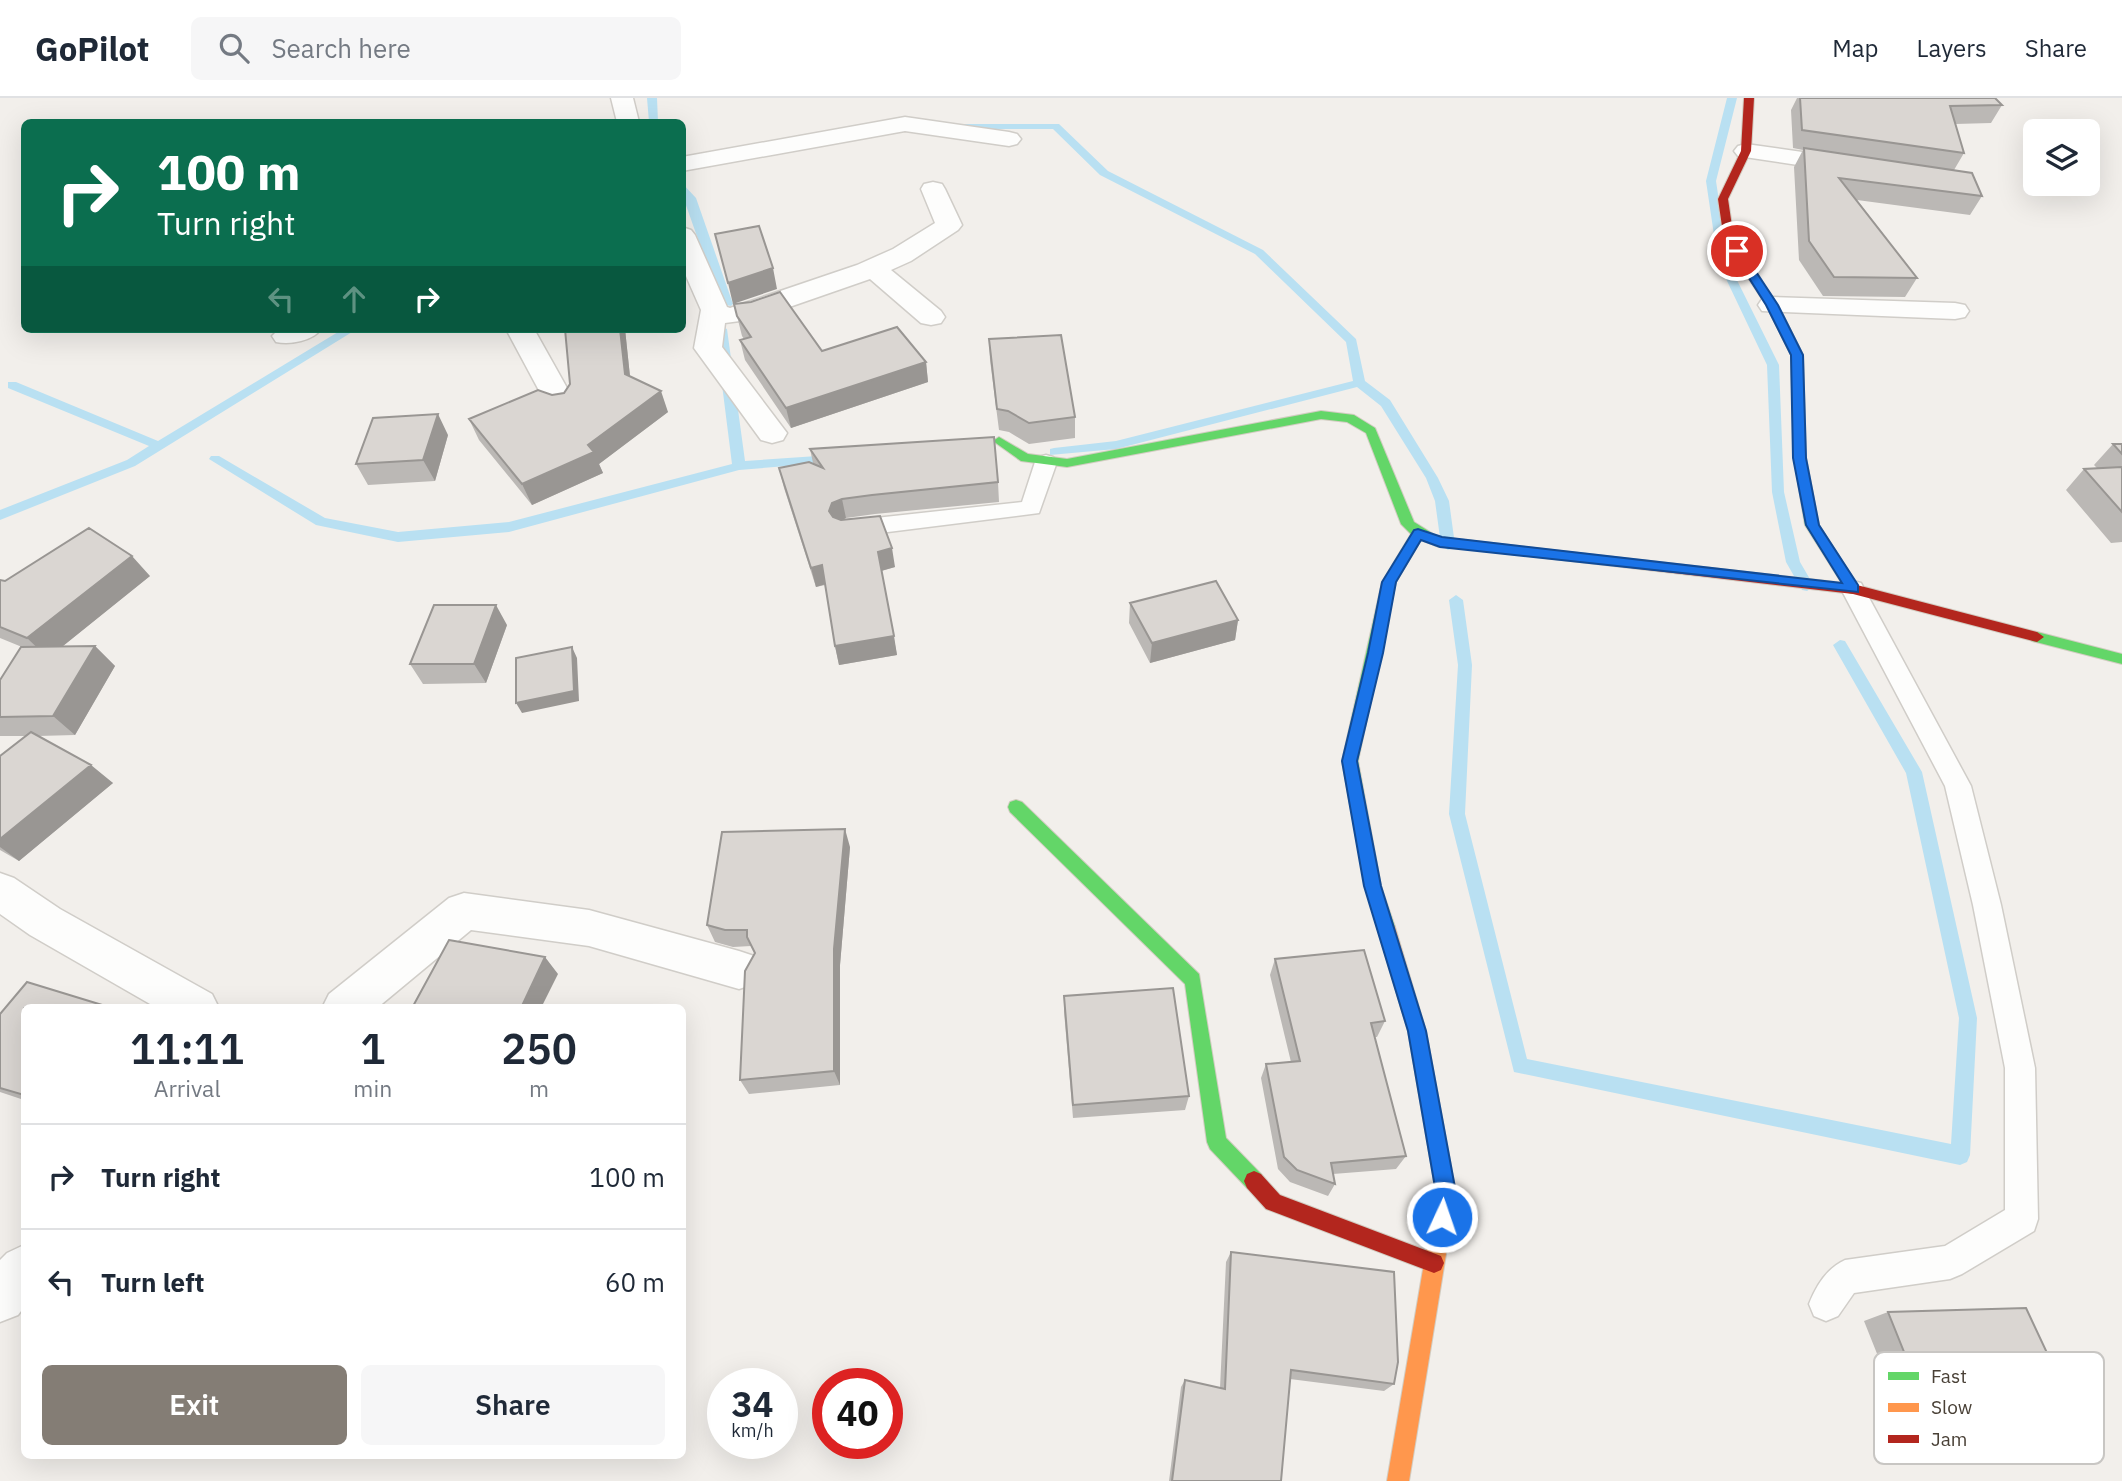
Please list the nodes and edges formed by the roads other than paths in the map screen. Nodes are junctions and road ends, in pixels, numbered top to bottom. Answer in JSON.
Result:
{"nodes":[{"id":1,"x":622,"y":98,"type":"edge"},
{"id":2,"x":1749,"y":98,"type":"edge"},
{"id":3,"x":627,"y":119,"type":"edge"},
{"id":4,"x":1009,"y":139,"type":"dead end"},
{"id":5,"x":1746,"y":151,"type":"junction"},
{"id":6,"x":686,"y":163,"type":"edge"},
{"id":7,"x":1880,"y":170,"type":"edge"},
{"id":8,"x":933,"y":189,"type":"dead end"},
{"id":9,"x":686,"y":242,"type":"edge"},
{"id":10,"x":873,"y":268,"type":"junction"},
{"id":11,"x":1772,"y":305,"type":"junction"},
{"id":12,"x":1955,"y":311,"type":"dead end"},
{"id":13,"x":716,"y":313,"type":"junction"},
{"id":14,"x":931,"y":317,"type":"dead end"},
{"id":15,"x":522,"y":333,"type":"edge"},
{"id":16,"x":561,"y":404,"type":"edge"},
{"id":17,"x":772,"y":433,"type":"dead end"},
{"id":18,"x":999,"y":441,"type":"dead end"},
{"id":19,"x":1046,"y":462,"type":"junction"},
{"id":20,"x":846,"y":529,"type":"edge"},
{"id":21,"x":1418,"y":533,"type":"junction"},
{"id":22,"x":1853,"y":589,"type":"junction"},
{"id":23,"x":2122,"y":659,"type":"edge"},
{"id":24,"x":1016,"y":807,"type":"dead end"},
{"id":25,"x":0,"y":891,"type":"edge"},
{"id":26,"x":739,"y":970,"type":"dead end"},
{"id":27,"x":190,"y":1004,"type":"edge"},
{"id":28,"x":349,"y":1004,"type":"edge"},
{"id":29,"x":1434,"y":1264,"type":"junction"},
{"id":30,"x":21,"y":1273,"type":"edge"},
{"id":31,"x":0,"y":1297,"type":"edge"},
{"id":32,"x":1826,"y":1304,"type":"dead end"},
{"id":33,"x":1398,"y":1481,"type":"edge"}],
"edges":[{"from":1,"to":3,"type":"street"},
{"from":2,"to":5,"type":"street"},
{"from":4,"to":6,"type":"street"},
{"from":5,"to":7,"type":"street"},
{"from":5,"to":11,"type":"street"},
{"from":8,"to":10,"type":"street"},
{"from":9,"to":13,"type":"street"},
{"from":10,"to":13,"type":"street"},
{"from":10,"to":14,"type":"street"},
{"from":11,"to":12,"type":"street"},
{"from":11,"to":22,"type":"street"},
{"from":13,"to":17,"type":"street"},
{"from":15,"to":16,"type":"street"},
{"from":18,"to":19,"type":"street"},
{"from":19,"to":20,"type":"lane"},
{"from":19,"to":21,"type":"street"},
{"from":21,"to":22,"type":"street"},
{"from":21,"to":29,"type":"street"},
{"from":22,"to":23,"type":"street"},
{"from":22,"to":32,"type":"lane"},
{"from":24,"to":29,"type":"street"},
{"from":25,"to":27,"type":"street"},
{"from":26,"to":28,"type":"street"},
{"from":29,"to":33,"type":"street"},
{"from":30,"to":31,"type":"street"}]}
